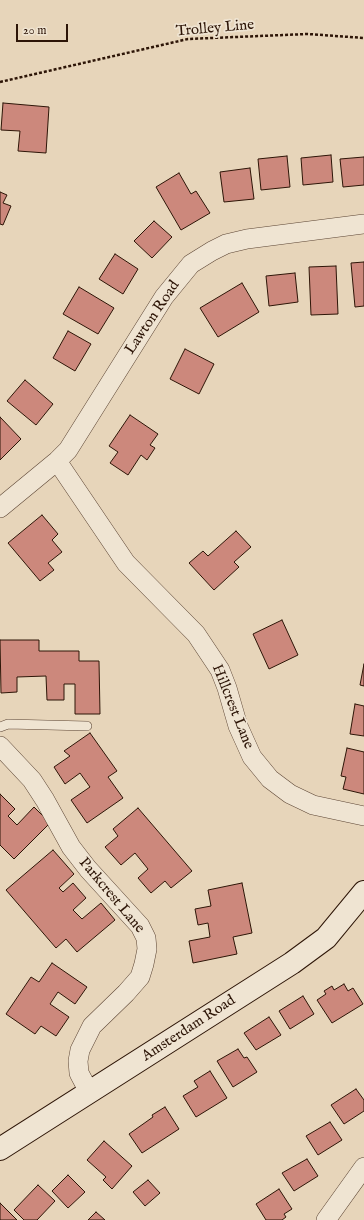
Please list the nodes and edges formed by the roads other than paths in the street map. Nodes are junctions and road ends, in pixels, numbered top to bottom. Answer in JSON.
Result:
{"nodes":[{"id":1,"x":364,"y":224,"type":"edge"},
{"id":2,"x":57,"y":461,"type":"junction"},
{"id":3,"x":0,"y":508,"type":"edge"},
{"id":4,"x":88,"y":726,"type":"dead end"},
{"id":5,"x":0,"y":727,"type":"edge"},
{"id":6,"x":0,"y":746,"type":"edge"},
{"id":7,"x":364,"y":816,"type":"edge"},
{"id":8,"x":364,"y":892,"type":"edge"},
{"id":9,"x":89,"y":1092,"type":"junction"},
{"id":10,"x":0,"y":1149,"type":"edge"},
{"id":11,"x":364,"y":1167,"type":"edge"},
{"id":12,"x":326,"y":1220,"type":"edge"}],
"edges":[{"from":1,"to":2,"type":"street","name":"Lawton Road"},
{"from":2,"to":3,"type":"street","name":"Lawton Road"},
{"from":2,"to":7,"type":"street","name":"Hillcrest Lane"},
{"from":4,"to":5,"type":"lane"},
{"from":6,"to":9,"type":"street","name":"Parkcrest Lane"},
{"from":8,"to":9,"type":"street","name":"Amsterdam Road"},
{"from":9,"to":10,"type":"street","name":"Amsterdam Road"},
{"from":11,"to":12,"type":"street"}]}
